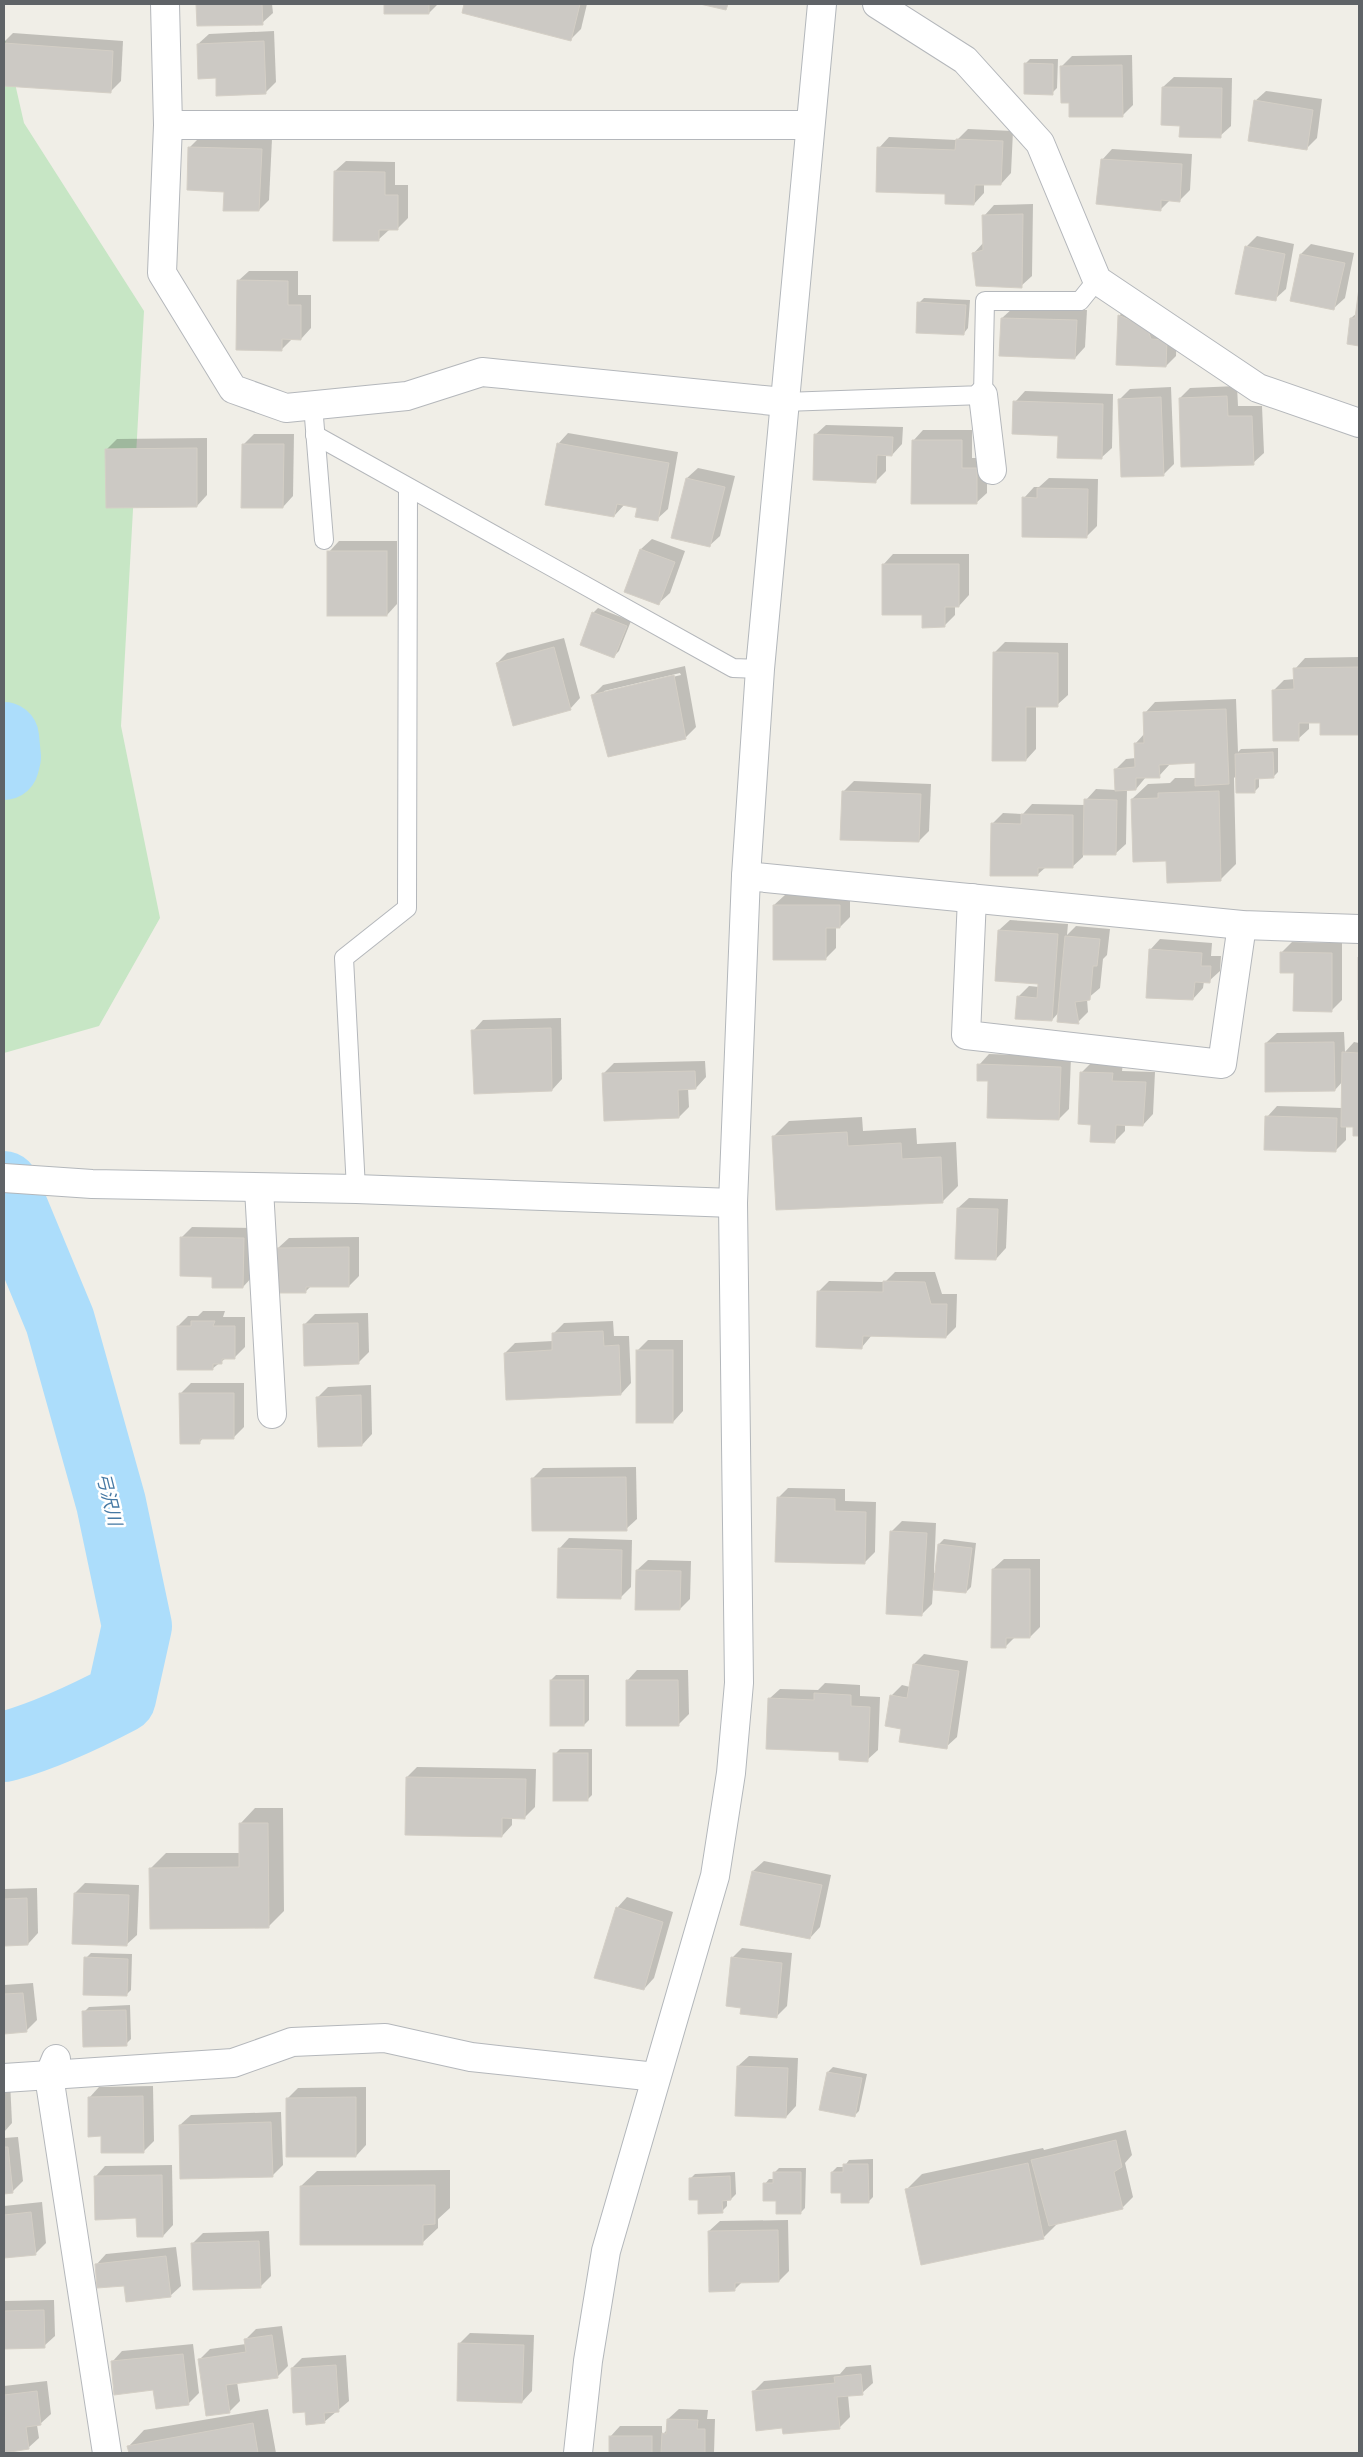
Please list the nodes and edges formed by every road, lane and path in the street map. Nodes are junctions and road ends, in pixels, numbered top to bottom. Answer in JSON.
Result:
{"nodes":[{"id":1,"x":166,"y":4,"type":"edge"},
{"id":2,"x":822,"y":4,"type":"edge"},
{"id":3,"x":877,"y":4,"type":"edge"},
{"id":4,"x":168,"y":124,"type":"junction"},
{"id":5,"x":809,"y":124,"type":"junction"},
{"id":6,"x":1097,"y":280,"type":"junction"},
{"id":7,"x":983,"y":395,"type":"junction"},
{"id":8,"x":784,"y":402,"type":"junction"},
{"id":9,"x":313,"y":405,"type":"junction"},
{"id":10,"x":1359,"y":423,"type":"edge"},
{"id":11,"x":315,"y":435,"type":"junction"},
{"id":12,"x":992,"y":470,"type":"dead end"},
{"id":13,"x":408,"y":488,"type":"junction"},
{"id":14,"x":324,"y":540,"type":"dead end"},
{"id":15,"x":760,"y":669,"type":"junction"},
{"id":16,"x":746,"y":876,"type":"junction"},
{"id":17,"x":972,"y":898,"type":"junction"},
{"id":18,"x":1242,"y":925,"type":"junction"},
{"id":19,"x":1359,"y":929,"type":"edge"},
{"id":20,"x":4,"y":1178,"type":"edge"},
{"id":21,"x":259,"y":1189,"type":"junction"},
{"id":22,"x":356,"y":1190,"type":"junction"},
{"id":23,"x":733,"y":1202,"type":"junction"},
{"id":24,"x":272,"y":1414,"type":"dead end"},
{"id":25,"x":53,"y":2066,"type":"junction"},
{"id":26,"x":656,"y":2077,"type":"junction"},
{"id":27,"x":4,"y":2078,"type":"edge"},
{"id":28,"x":106,"y":2453,"type":"edge"},
{"id":29,"x":578,"y":2453,"type":"edge"}],
"edges":[{"from":1,"to":4,"type":"street"},
{"from":2,"to":5,"type":"street"},
{"from":3,"to":6,"type":"street"},
{"from":4,"to":5,"type":"street"},
{"from":4,"to":9,"type":"street"},
{"from":5,"to":8,"type":"street"},
{"from":6,"to":7,"type":"lane"},
{"from":6,"to":10,"type":"street"},
{"from":7,"to":8,"type":"lane"},
{"from":7,"to":12,"type":"street"},
{"from":8,"to":9,"type":"street"},
{"from":8,"to":15,"type":"street"},
{"from":9,"to":11,"type":"lane"},
{"from":11,"to":13,"type":"lane"},
{"from":11,"to":14,"type":"lane"},
{"from":13,"to":15,"type":"lane"},
{"from":13,"to":22,"type":"lane"},
{"from":15,"to":16,"type":"street"},
{"from":16,"to":17,"type":"street"},
{"from":16,"to":23,"type":"street"},
{"from":17,"to":18,"type":"street"},
{"from":17,"to":18,"type":"street"},
{"from":18,"to":19,"type":"street"},
{"from":20,"to":21,"type":"street"},
{"from":21,"to":22,"type":"street"},
{"from":21,"to":24,"type":"street"},
{"from":22,"to":23,"type":"street"},
{"from":23,"to":26,"type":"street"},
{"from":25,"to":26,"type":"street"},
{"from":25,"to":27,"type":"street"},
{"from":25,"to":28,"type":"street"},
{"from":26,"to":29,"type":"street"}]}
